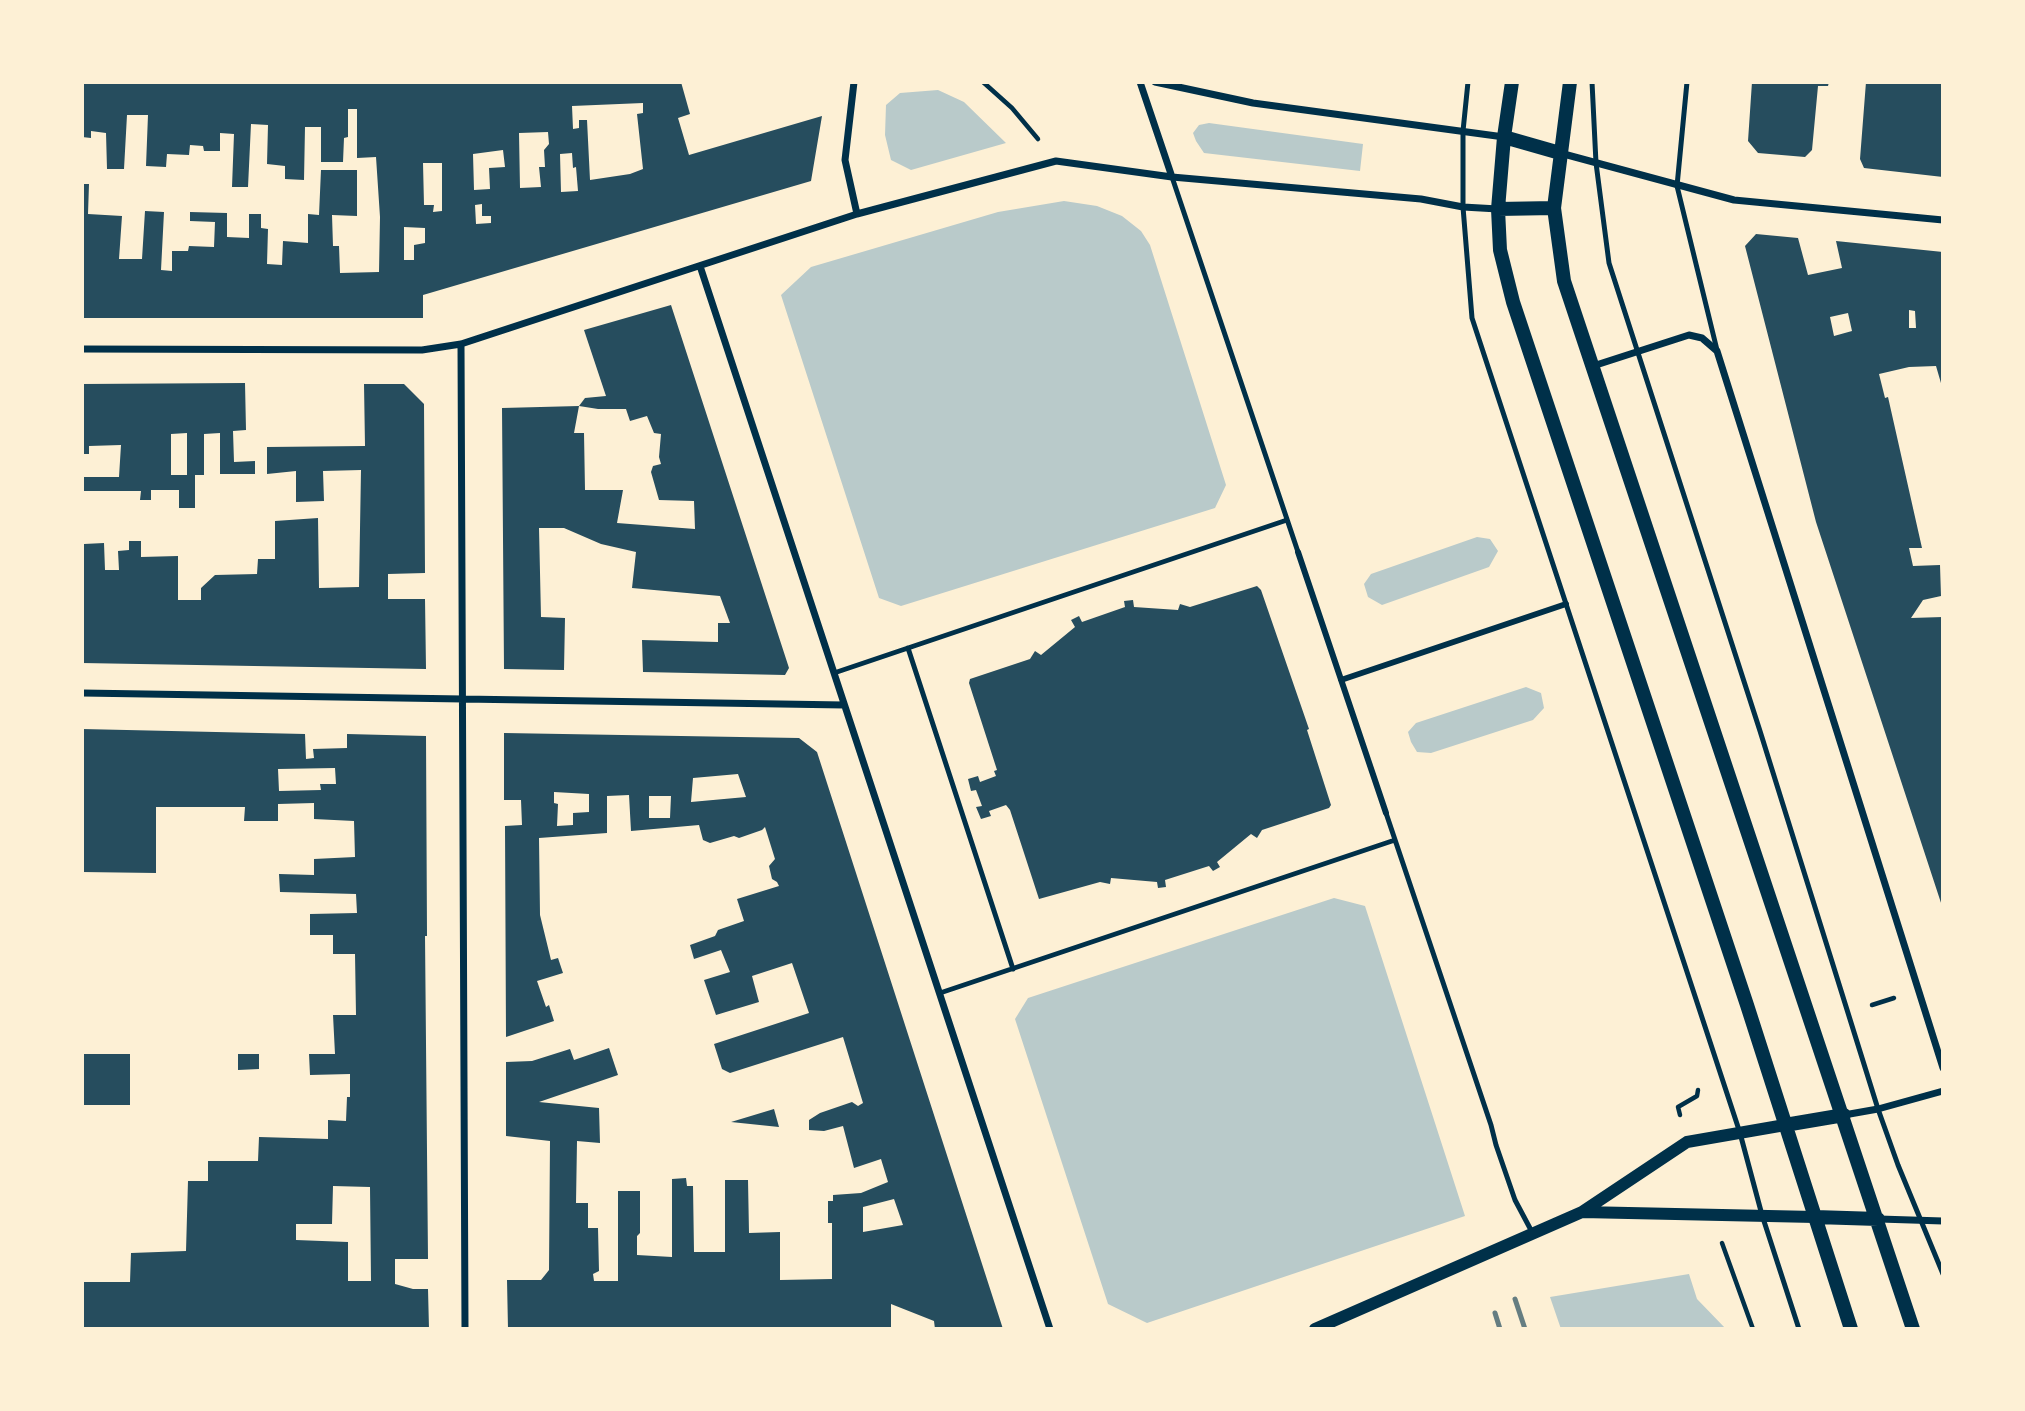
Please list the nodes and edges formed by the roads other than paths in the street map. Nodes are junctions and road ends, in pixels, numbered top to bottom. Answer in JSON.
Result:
{"nodes":[{"id":1,"x":854,"y":82,"type":"edge"},
{"id":2,"x":1140,"y":82,"type":"edge"},
{"id":3,"x":1155,"y":82,"type":"edge"},
{"id":4,"x":1468,"y":82,"type":"edge"},
{"id":5,"x":1512,"y":82,"type":"edge"},
{"id":6,"x":1570,"y":82,"type":"edge"},
{"id":7,"x":1592,"y":82,"type":"edge"},
{"id":8,"x":1687,"y":82,"type":"edge"},
{"id":9,"x":1463,"y":131,"type":"junction"},
{"id":10,"x":1504,"y":137,"type":"junction"},
{"id":11,"x":1560,"y":153,"type":"junction"},
{"id":12,"x":1596,"y":163,"type":"junction"},
{"id":13,"x":1172,"y":177,"type":"junction"},
{"id":14,"x":1677,"y":186,"type":"junction"},
{"id":15,"x":1463,"y":207,"type":"junction"},
{"id":16,"x":1554,"y":208,"type":"junction"},
{"id":17,"x":1498,"y":209,"type":"junction"},
{"id":18,"x":857,"y":214,"type":"junction"},
{"id":19,"x":1943,"y":220,"type":"edge"},
{"id":20,"x":699,"y":266,"type":"junction"},
{"id":21,"x":461,"y":344,"type":"junction"},
{"id":22,"x":82,"y":349,"type":"edge"},
{"id":23,"x":1639,"y":351,"type":"junction"},
{"id":24,"x":1717,"y":351,"type":"junction"},
{"id":25,"x":1593,"y":366,"type":"junction"},
{"id":26,"x":1287,"y":520,"type":"junction"},
{"id":27,"x":1298,"y":552,"type":"joint"},
{"id":28,"x":1566,"y":604,"type":"junction"},
{"id":29,"x":908,"y":648,"type":"junction"},
{"id":30,"x":834,"y":673,"type":"junction"},
{"id":31,"x":1341,"y":680,"type":"junction"},
{"id":32,"x":82,"y":693,"type":"edge"},
{"id":33,"x":463,"y":699,"type":"junction"},
{"id":34,"x":844,"y":705,"type":"junction"},
{"id":35,"x":1386,"y":813,"type":"joint"},
{"id":36,"x":1395,"y":840,"type":"junction"},
{"id":37,"x":1013,"y":968,"type":"junction"},
{"id":38,"x":940,"y":993,"type":"junction"},
{"id":39,"x":1943,"y":1068,"type":"edge"},
{"id":40,"x":1943,"y":1091,"type":"edge"},
{"id":41,"x":1878,"y":1109,"type":"junction"},
{"id":42,"x":1844,"y":1115,"type":"junction"},
{"id":43,"x":1785,"y":1125,"type":"junction"},
{"id":44,"x":1740,"y":1133,"type":"junction"},
{"id":45,"x":1581,"y":1212,"type":"junction"},
{"id":46,"x":1762,"y":1215,"type":"junction"},
{"id":47,"x":1815,"y":1217,"type":"junction"},
{"id":48,"x":1878,"y":1219,"type":"junction"},
{"id":49,"x":1921,"y":1221,"type":"junction"},
{"id":50,"x":1943,"y":1221,"type":"edge"},
{"id":51,"x":1532,"y":1232,"type":"junction"},
{"id":52,"x":1943,"y":1274,"type":"edge"},
{"id":53,"x":1329,"y":1326,"type":"edge"},
{"id":54,"x":465,"y":1329,"type":"edge"},
{"id":55,"x":1050,"y":1329,"type":"edge"},
{"id":56,"x":1315,"y":1329,"type":"edge"},
{"id":57,"x":1799,"y":1329,"type":"edge"},
{"id":58,"x":1851,"y":1329,"type":"edge"},
{"id":59,"x":1913,"y":1329,"type":"edge"}],
"edges":[{"from":1,"to":18,"type":"street"},
{"from":2,"to":13,"type":"street"},
{"from":3,"to":9,"type":"street"},
{"from":4,"to":9,"type":"lane"},
{"from":5,"to":10,"type":"main road"},
{"from":6,"to":11,"type":"main road"},
{"from":7,"to":12,"type":"lane"},
{"from":8,"to":14,"type":"lane"},
{"from":9,"to":10,"type":"street"},
{"from":9,"to":15,"type":"lane"},
{"from":10,"to":11,"type":"main road"},
{"from":10,"to":17,"type":"main road"},
{"from":11,"to":12,"type":"street"},
{"from":11,"to":16,"type":"main road"},
{"from":12,"to":14,"type":"street"},
{"from":12,"to":23,"type":"lane"},
{"from":13,"to":15,"type":"street"},
{"from":13,"to":18,"type":"street"},
{"from":13,"to":26,"type":"lane"},
{"from":14,"to":19,"type":"street"},
{"from":14,"to":24,"type":"lane"},
{"from":15,"to":17,"type":"street"},
{"from":15,"to":28,"type":"lane"},
{"from":16,"to":17,"type":"main road"},
{"from":16,"to":25,"type":"main road"},
{"from":17,"to":43,"type":"main road"},
{"from":18,"to":20,"type":"street"},
{"from":20,"to":21,"type":"street"},
{"from":20,"to":30,"type":"street"},
{"from":21,"to":22,"type":"street"},
{"from":21,"to":33,"type":"street"},
{"from":23,"to":24,"type":"street"},
{"from":23,"to":25,"type":"street"},
{"from":23,"to":41,"type":"lane"},
{"from":24,"to":39,"type":"street"},
{"from":25,"to":42,"type":"main road"},
{"from":26,"to":27,"type":"lane"},
{"from":26,"to":29,"type":"lane"},
{"from":27,"to":31,"type":"street"},
{"from":28,"to":31,"type":"street"},
{"from":28,"to":44,"type":"lane"},
{"from":29,"to":30,"type":"lane"},
{"from":29,"to":37,"type":"lane"},
{"from":30,"to":34,"type":"street"},
{"from":31,"to":35,"type":"street"},
{"from":32,"to":33,"type":"street"},
{"from":33,"to":34,"type":"street"},
{"from":33,"to":54,"type":"street"},
{"from":34,"to":38,"type":"street"},
{"from":35,"to":36,"type":"lane"},
{"from":36,"to":37,"type":"lane"},
{"from":36,"to":51,"type":"lane"},
{"from":37,"to":38,"type":"lane"},
{"from":38,"to":55,"type":"street"},
{"from":40,"to":41,"type":"street"},
{"from":41,"to":42,"type":"street"},
{"from":41,"to":49,"type":"lane"},
{"from":42,"to":43,"type":"main road"},
{"from":42,"to":48,"type":"main road"},
{"from":43,"to":44,"type":"street"},
{"from":43,"to":47,"type":"main road"},
{"from":44,"to":45,"type":"street"},
{"from":44,"to":46,"type":"lane"},
{"from":45,"to":46,"type":"street"},
{"from":45,"to":51,"type":"street"},
{"from":46,"to":47,"type":"street"},
{"from":46,"to":57,"type":"lane"},
{"from":47,"to":48,"type":"main road"},
{"from":47,"to":58,"type":"main road"},
{"from":48,"to":49,"type":"street"},
{"from":48,"to":59,"type":"main road"},
{"from":49,"to":50,"type":"street"},
{"from":49,"to":52,"type":"lane"},
{"from":51,"to":53,"type":"street"},
{"from":53,"to":56,"type":"street"}]}
